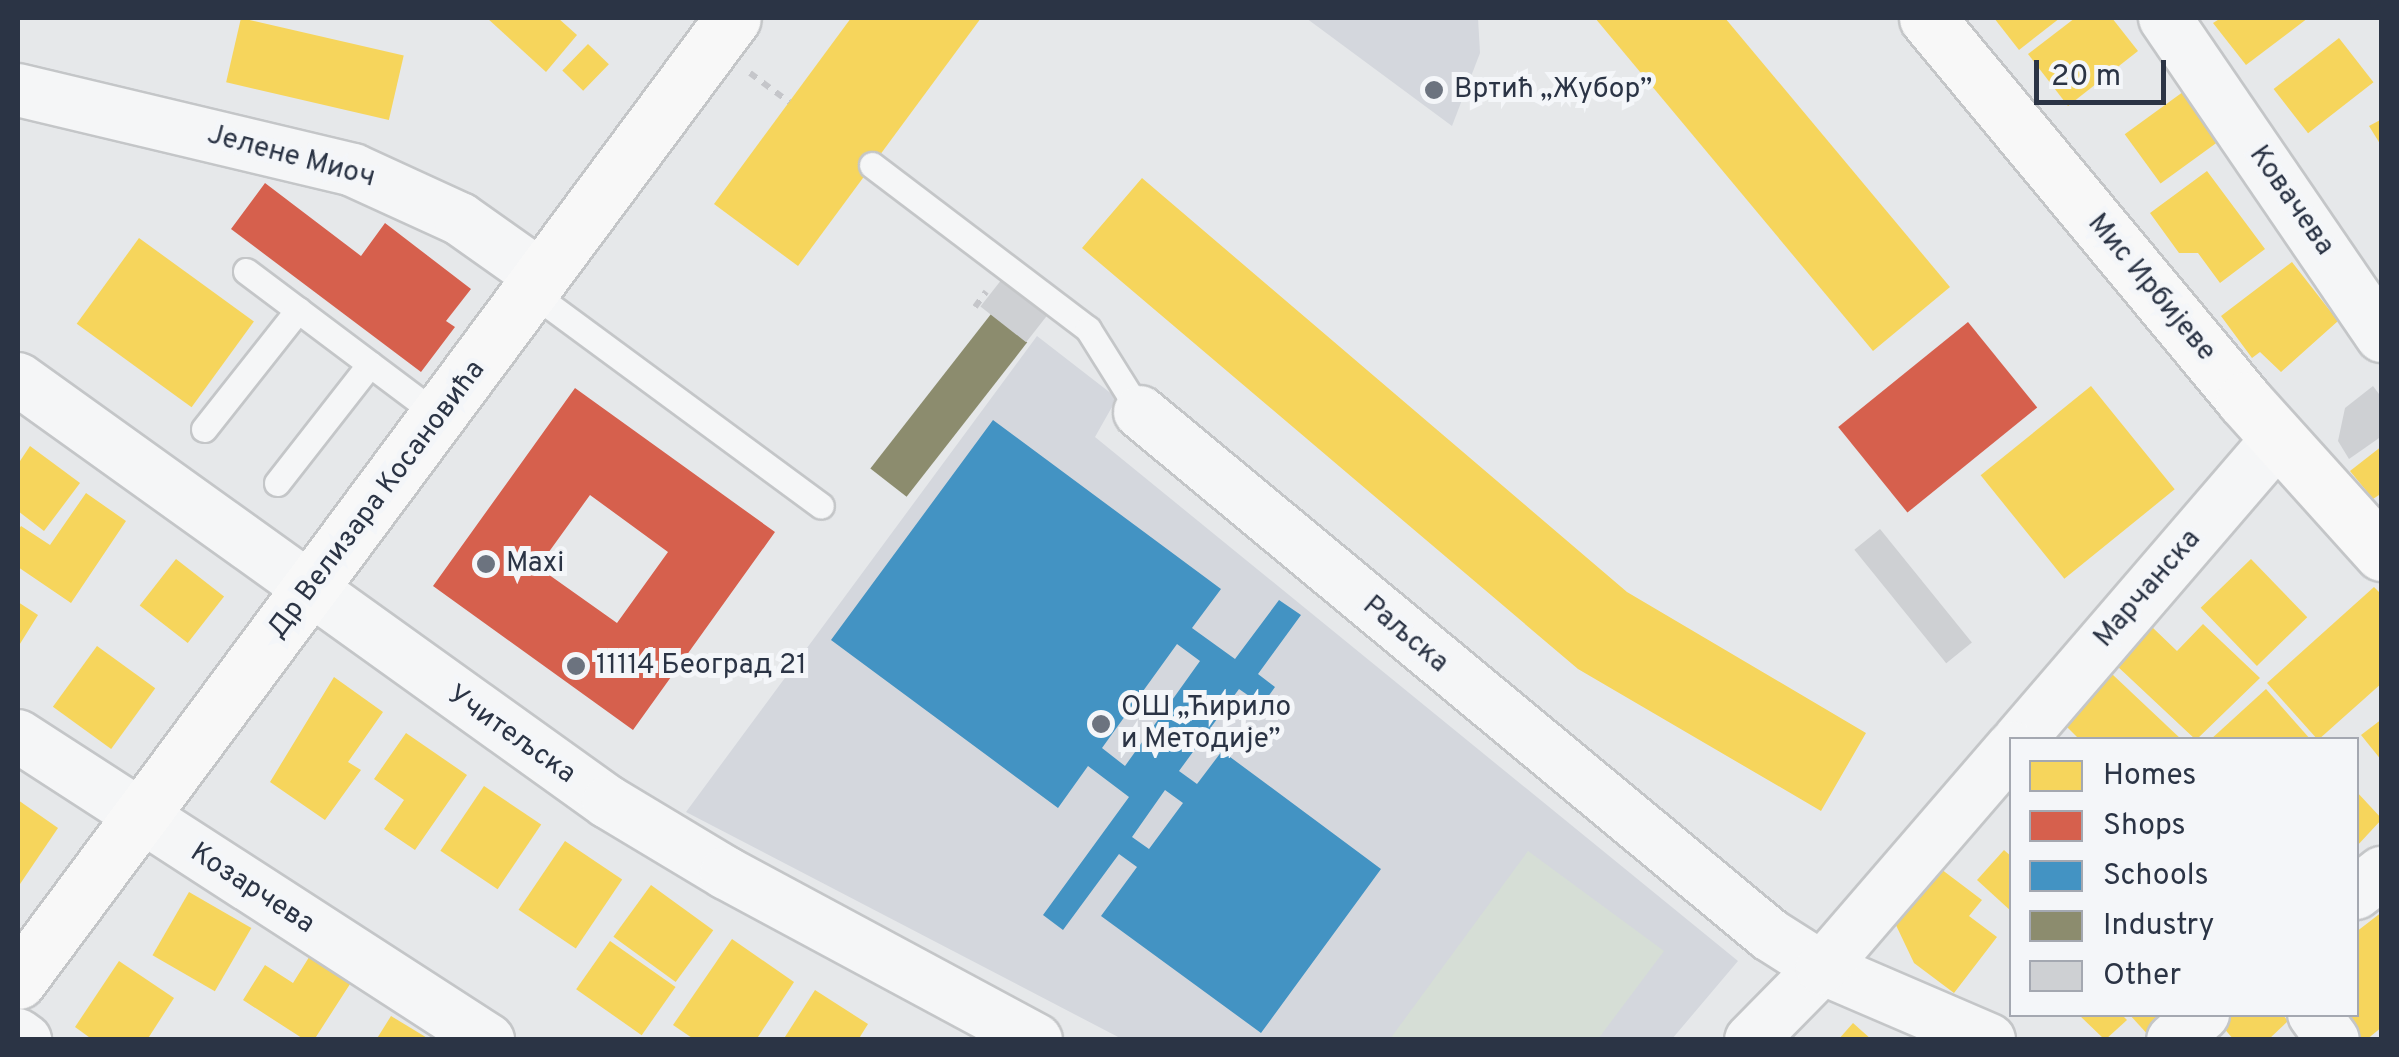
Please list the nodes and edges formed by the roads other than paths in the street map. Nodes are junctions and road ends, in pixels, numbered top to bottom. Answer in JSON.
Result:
{"nodes":[{"id":1,"x":733,"y":18,"type":"edge"},
{"id":2,"x":1927,"y":18,"type":"edge"},
{"id":3,"x":2165,"y":18,"type":"edge"},
{"id":4,"x":18,"y":90,"type":"edge"},
{"id":5,"x":872,"y":164,"type":"dead end"},
{"id":6,"x":246,"y":271,"type":"dead end"},
{"id":7,"x":537,"y":284,"type":"junction"},
{"id":8,"x":298,"y":310,"type":"junction"},
{"id":9,"x":2382,"y":336,"type":"edge"},
{"id":10,"x":370,"y":364,"type":"junction"},
{"id":11,"x":18,"y":379,"type":"edge"},
{"id":12,"x":1140,"y":412,"type":"joint"},
{"id":13,"x":439,"y":416,"type":"junction"},
{"id":14,"x":204,"y":429,"type":"dead end"},
{"id":15,"x":2278,"y":439,"type":"junction"},
{"id":16,"x":277,"y":483,"type":"dead end"},
{"id":17,"x":821,"y":506,"type":"dead end"},
{"id":18,"x":2382,"y":553,"type":"edge"},
{"id":19,"x":310,"y":592,"type":"junction"},
{"id":20,"x":18,"y":736,"type":"edge"},
{"id":21,"x":2022,"y":737,"type":"edge"},
{"id":22,"x":2009,"y":751,"type":"edge"},
{"id":23,"x":140,"y":817,"type":"junction"},
{"id":24,"x":2382,"y":873,"type":"edge"},
{"id":25,"x":2359,"y":890,"type":"edge"},
{"id":26,"x":1822,"y":968,"type":"junction"},
{"id":27,"x":18,"y":981,"type":"edge"},
{"id":28,"x":2200,"y":1017,"type":"edge"},
{"id":29,"x":2316,"y":1017,"type":"edge"},
{"id":30,"x":18,"y":1035,"type":"edge"},
{"id":31,"x":25,"y":1040,"type":"edge"},
{"id":32,"x":488,"y":1040,"type":"edge"},
{"id":33,"x":1036,"y":1040,"type":"edge"},
{"id":34,"x":1751,"y":1040,"type":"edge"},
{"id":35,"x":1989,"y":1040,"type":"edge"},
{"id":36,"x":2173,"y":1040,"type":"edge"},
{"id":37,"x":2333,"y":1040,"type":"edge"}],
"edges":[{"from":1,"to":7,"type":"street","name":"Др Велизара Косановића"},
{"from":2,"to":15,"type":"street","name":"Мис Ирбијеве"},
{"from":3,"to":9,"type":"street","name":"Ковачева"},
{"from":4,"to":7,"type":"street","name":"Јелене Миоч"},
{"from":5,"to":12,"type":"lane","name":"Раљска"},
{"from":6,"to":8,"type":"lane"},
{"from":7,"to":13,"type":"street","name":"Др Велизара Косановића"},
{"from":7,"to":17,"type":"lane"},
{"from":8,"to":10,"type":"lane"},
{"from":8,"to":14,"type":"lane"},
{"from":10,"to":13,"type":"lane"},
{"from":10,"to":16,"type":"lane"},
{"from":11,"to":19,"type":"street","name":"Учитељска"},
{"from":12,"to":26,"type":"street","name":"Раљска"},
{"from":13,"to":19,"type":"street","name":"Др Велизара Косановића"},
{"from":15,"to":18,"type":"street","name":"Мис Ирбијеве"},
{"from":15,"to":21,"type":"street","name":"Марчанска"},
{"from":19,"to":23,"type":"street","name":"Др Велизара Косановића"},
{"from":19,"to":33,"type":"street","name":"Учитељска"},
{"from":20,"to":23,"type":"street","name":"Козарчева"},
{"from":22,"to":26,"type":"street"},
{"from":23,"to":27,"type":"street","name":"Др Велизара Косановића"},
{"from":23,"to":32,"type":"street","name":"Козарчева"},
{"from":24,"to":25,"type":"street"},
{"from":26,"to":34,"type":"street"},
{"from":26,"to":35,"type":"street","name":"Раљска"},
{"from":28,"to":36,"type":"street"},
{"from":29,"to":37,"type":"street"},
{"from":30,"to":31,"type":"street"}]}
